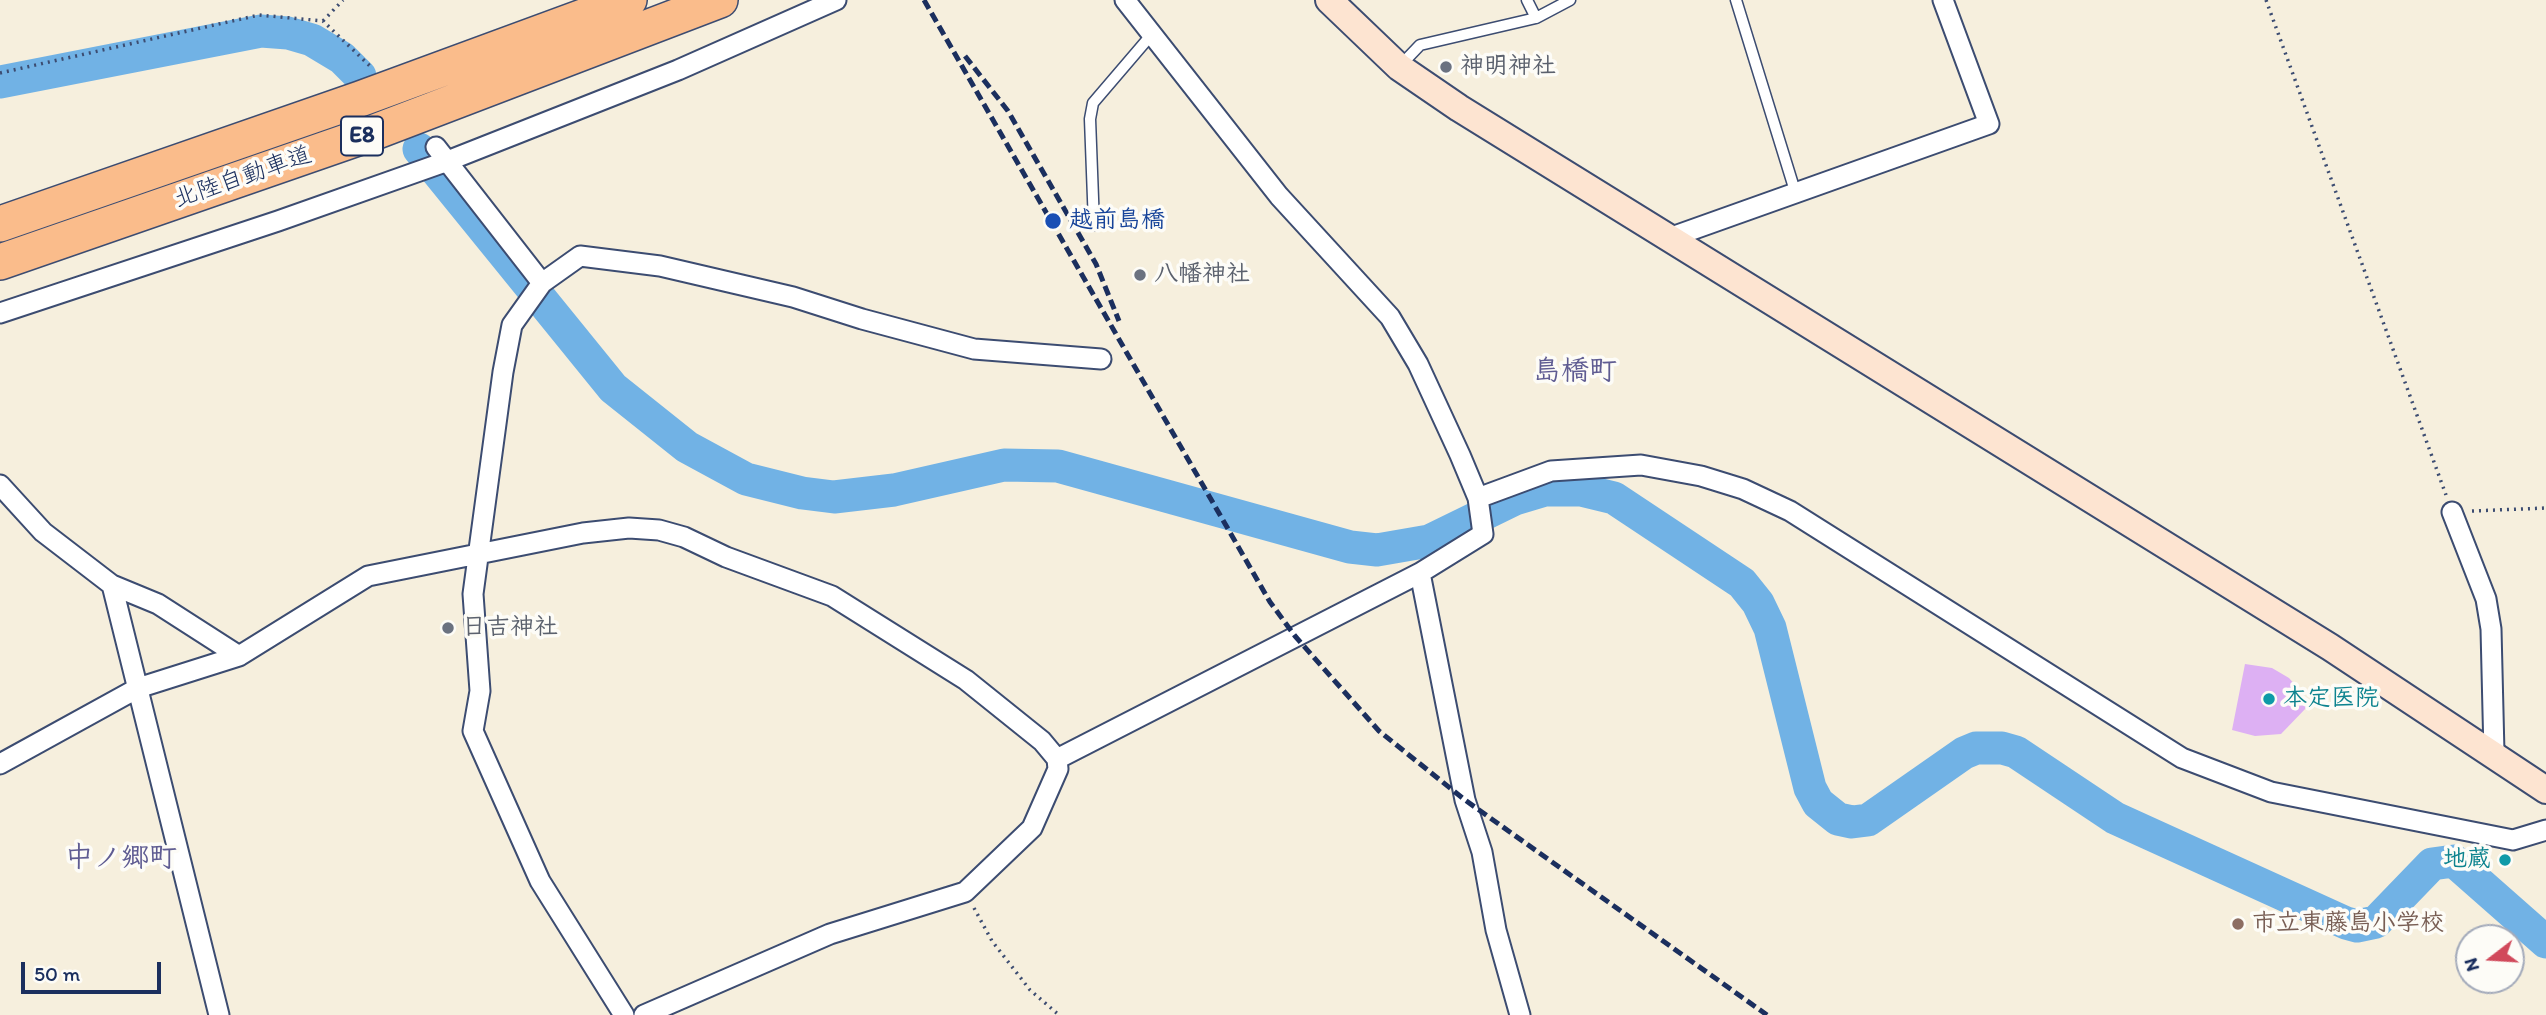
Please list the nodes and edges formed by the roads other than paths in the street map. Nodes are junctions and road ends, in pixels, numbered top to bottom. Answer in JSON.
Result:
{"nodes":[{"id":1,"x":629,"y":0,"type":"edge"},
{"id":2,"x":720,"y":0,"type":"edge"},
{"id":3,"x":836,"y":0,"type":"edge"},
{"id":4,"x":1125,"y":0,"type":"edge"},
{"id":5,"x":1329,"y":0,"type":"edge"},
{"id":6,"x":1527,"y":0,"type":"edge"},
{"id":7,"x":1570,"y":0,"type":"edge"},
{"id":8,"x":1736,"y":0,"type":"edge"},
{"id":9,"x":1943,"y":0,"type":"edge"},
{"id":10,"x":1536,"y":18,"type":"junction"},
{"id":11,"x":1152,"y":34,"type":"junction"},
{"id":12,"x":1399,"y":67,"type":"junction"},
{"id":13,"x":436,"y":160,"type":"junction"},
{"id":14,"x":1795,"y":191,"type":"junction"},
{"id":15,"x":0,"y":224,"type":"edge"},
{"id":16,"x":1094,"y":225,"type":"dead end"},
{"id":17,"x":1669,"y":238,"type":"junction"},
{"id":18,"x":0,"y":262,"type":"edge"},
{"id":19,"x":537,"y":290,"type":"junction"},
{"id":20,"x":0,"y":313,"type":"edge"},
{"id":21,"x":1101,"y":359,"type":"dead end"},
{"id":22,"x":0,"y":485,"type":"edge"},
{"id":23,"x":1480,"y":510,"type":"junction"},
{"id":24,"x":2452,"y":512,"type":"road end"},
{"id":25,"x":478,"y":553,"type":"junction"},
{"id":26,"x":1420,"y":573,"type":"junction"},
{"id":27,"x":112,"y":585,"type":"junction"},
{"id":28,"x":239,"y":656,"type":"junction"},
{"id":29,"x":138,"y":688,"type":"junction"},
{"id":30,"x":2494,"y":753,"type":"junction"},
{"id":31,"x":1057,"y":758,"type":"junction"},
{"id":32,"x":0,"y":764,"type":"edge"},
{"id":33,"x":2546,"y":790,"type":"edge"},
{"id":34,"x":2546,"y":830,"type":"edge"},
{"id":35,"x":219,"y":1015,"type":"edge"},
{"id":36,"x":624,"y":1015,"type":"edge"},
{"id":37,"x":644,"y":1015,"type":"edge"},
{"id":38,"x":1520,"y":1015,"type":"edge"}],
"edges":[{"from":1,"to":15,"type":"highway","name":"北陸自動車道","number":"E8"},
{"from":2,"to":18,"type":"highway","name":"北陸自動車道","number":"E8"},
{"from":3,"to":13,"type":"street"},
{"from":4,"to":11,"type":"street"},
{"from":5,"to":12,"type":"street"},
{"from":6,"to":10,"type":"lane"},
{"from":7,"to":10,"type":"lane"},
{"from":8,"to":14,"type":"lane"},
{"from":9,"to":14,"type":"street"},
{"from":10,"to":12,"type":"lane"},
{"from":11,"to":16,"type":"lane"},
{"from":11,"to":23,"type":"street"},
{"from":12,"to":17,"type":"street"},
{"from":13,"to":19,"type":"street"},
{"from":13,"to":20,"type":"street"},
{"from":14,"to":17,"type":"street"},
{"from":17,"to":30,"type":"street"},
{"from":19,"to":21,"type":"street"},
{"from":19,"to":25,"type":"street"},
{"from":22,"to":27,"type":"street"},
{"from":23,"to":26,"type":"street"},
{"from":23,"to":34,"type":"street"},
{"from":24,"to":30,"type":"street"},
{"from":25,"to":28,"type":"street"},
{"from":25,"to":31,"type":"street"},
{"from":25,"to":36,"type":"street"},
{"from":26,"to":31,"type":"street"},
{"from":26,"to":38,"type":"street"},
{"from":27,"to":28,"type":"street"},
{"from":27,"to":29,"type":"street"},
{"from":28,"to":29,"type":"street"},
{"from":29,"to":32,"type":"street"},
{"from":29,"to":35,"type":"street"},
{"from":30,"to":33,"type":"street"},
{"from":31,"to":37,"type":"street"}]}
